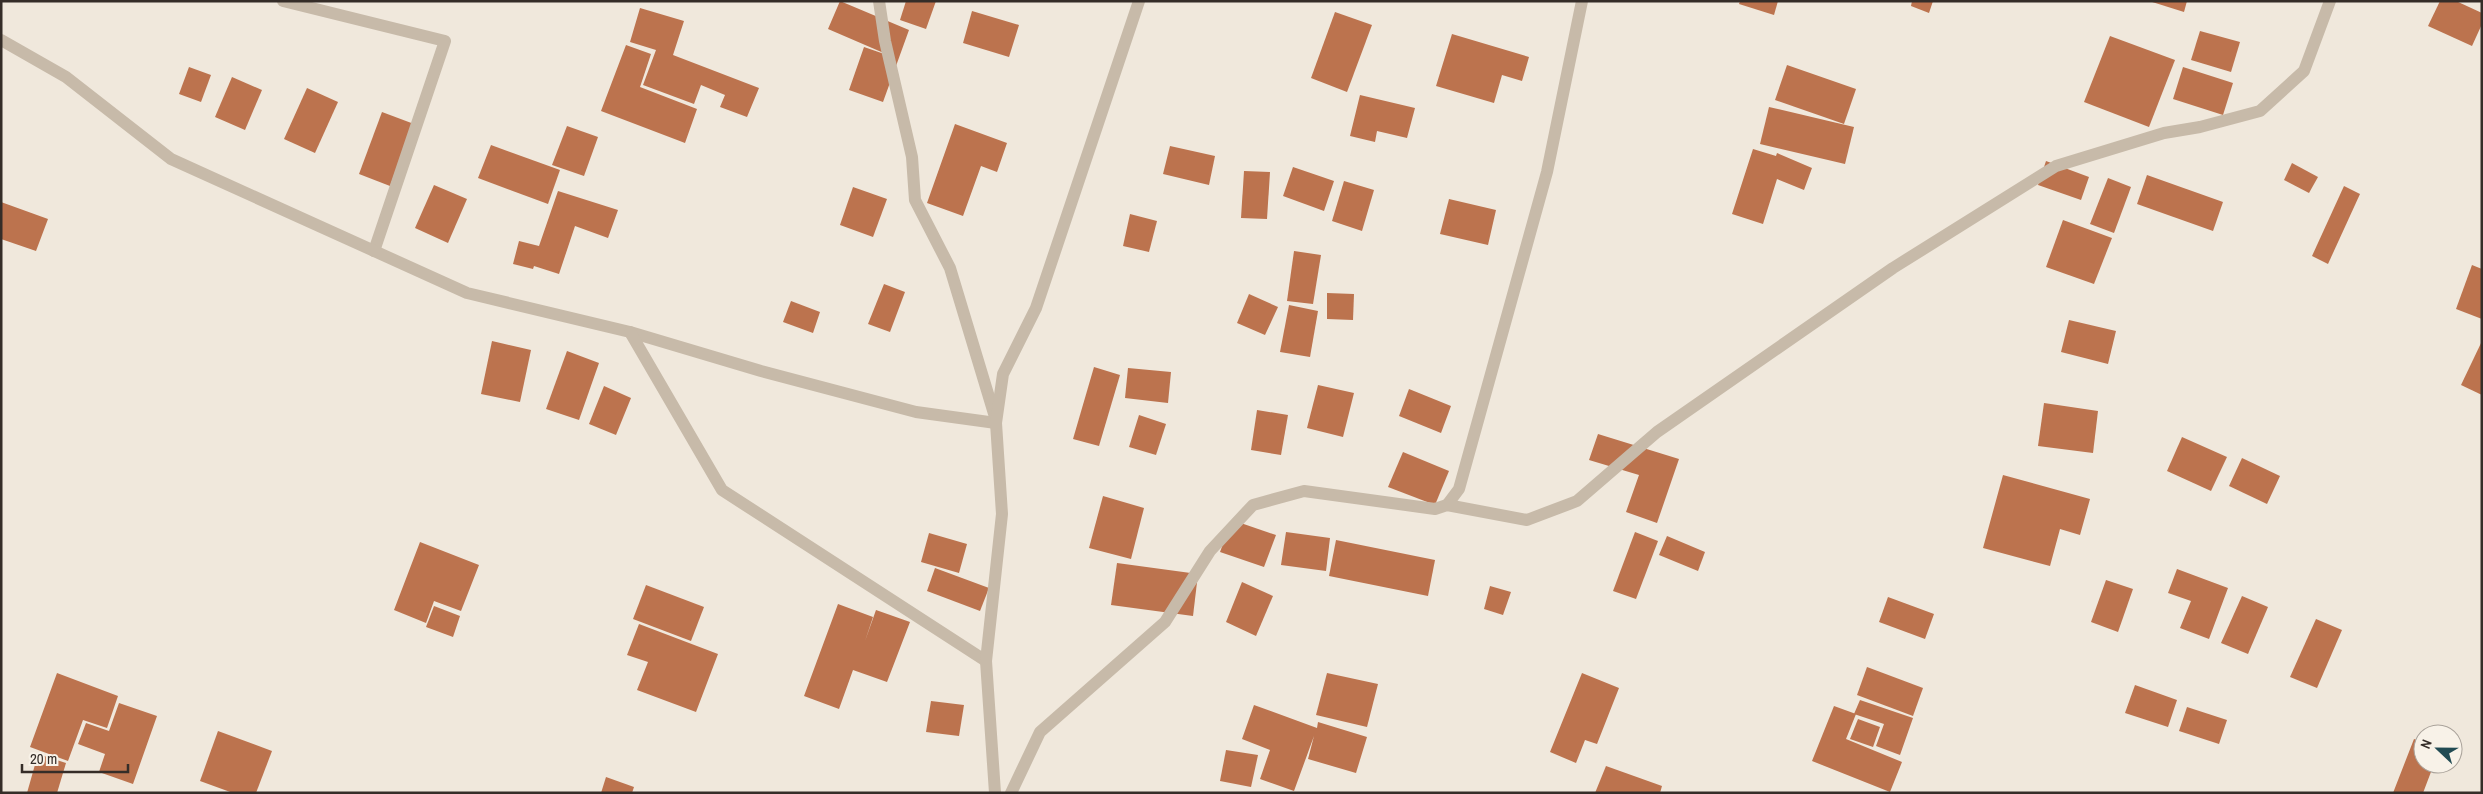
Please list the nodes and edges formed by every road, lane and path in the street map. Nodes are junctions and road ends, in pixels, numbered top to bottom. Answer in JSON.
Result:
{"nodes":[{"id":1,"x":283,"y":1,"type":"edge"},
{"id":2,"x":879,"y":1,"type":"edge"},
{"id":3,"x":1139,"y":1,"type":"edge"},
{"id":4,"x":1582,"y":1,"type":"edge"},
{"id":5,"x":2330,"y":1,"type":"edge"},
{"id":6,"x":1,"y":40,"type":"edge"},
{"id":7,"x":374,"y":251,"type":"junction"},
{"id":8,"x":630,"y":332,"type":"junction"},
{"id":9,"x":996,"y":423,"type":"junction"},
{"id":10,"x":1447,"y":505,"type":"junction"},
{"id":11,"x":986,"y":661,"type":"junction"},
{"id":12,"x":995,"y":793,"type":"edge"},
{"id":13,"x":1011,"y":793,"type":"edge"}],
"edges":[{"from":1,"to":7,"type":"street"},
{"from":2,"to":9,"type":"street"},
{"from":3,"to":9,"type":"street"},
{"from":4,"to":10,"type":"street"},
{"from":5,"to":10,"type":"street"},
{"from":6,"to":7,"type":"street"},
{"from":7,"to":8,"type":"street"},
{"from":8,"to":9,"type":"street"},
{"from":8,"to":11,"type":"street"},
{"from":9,"to":11,"type":"street"},
{"from":10,"to":13,"type":"street"},
{"from":11,"to":12,"type":"street"}]}
